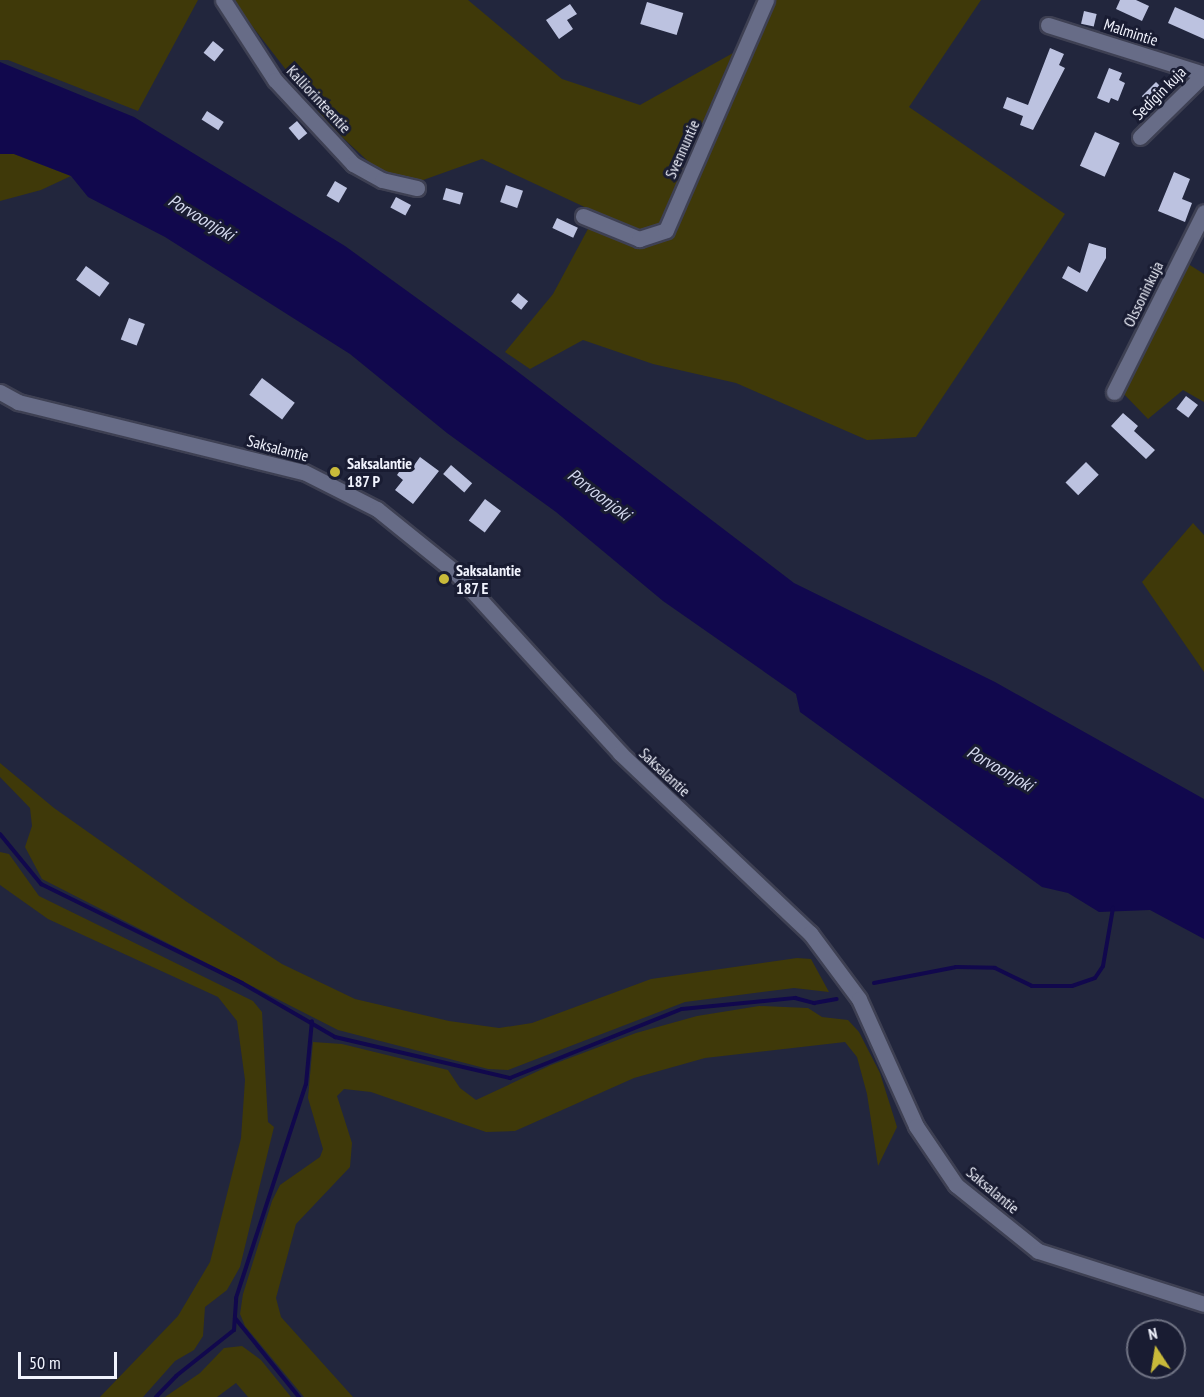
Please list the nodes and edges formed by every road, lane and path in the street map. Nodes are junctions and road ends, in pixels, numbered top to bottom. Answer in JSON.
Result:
{"nodes":[{"id":1,"x":224,"y":0,"type":"edge"},
{"id":2,"x":766,"y":0,"type":"edge"},
{"id":3,"x":1048,"y":25,"type":"dead end"},
{"id":4,"x":1204,"y":74,"type":"edge"},
{"id":5,"x":1140,"y":138,"type":"dead end"},
{"id":6,"x":417,"y":188,"type":"dead end"},
{"id":7,"x":1204,"y":212,"type":"edge"},
{"id":8,"x":583,"y":216,"type":"dead end"},
{"id":9,"x":0,"y":392,"type":"edge"},
{"id":10,"x":1114,"y":392,"type":"dead end"},
{"id":11,"x":1204,"y":1304,"type":"edge"}],
"edges":[{"from":1,"to":6,"type":"street","name":"Kalliorinteentie"},
{"from":2,"to":8,"type":"street","name":"Svennuntie"},
{"from":3,"to":4,"type":"street","name":"Malmintie"},
{"from":4,"to":5,"type":"street","name":"Sedigin kuja"},
{"from":7,"to":10,"type":"street","name":"Olssoninkuja"},
{"from":9,"to":11,"type":"street","name":"Saksalantie"}]}
